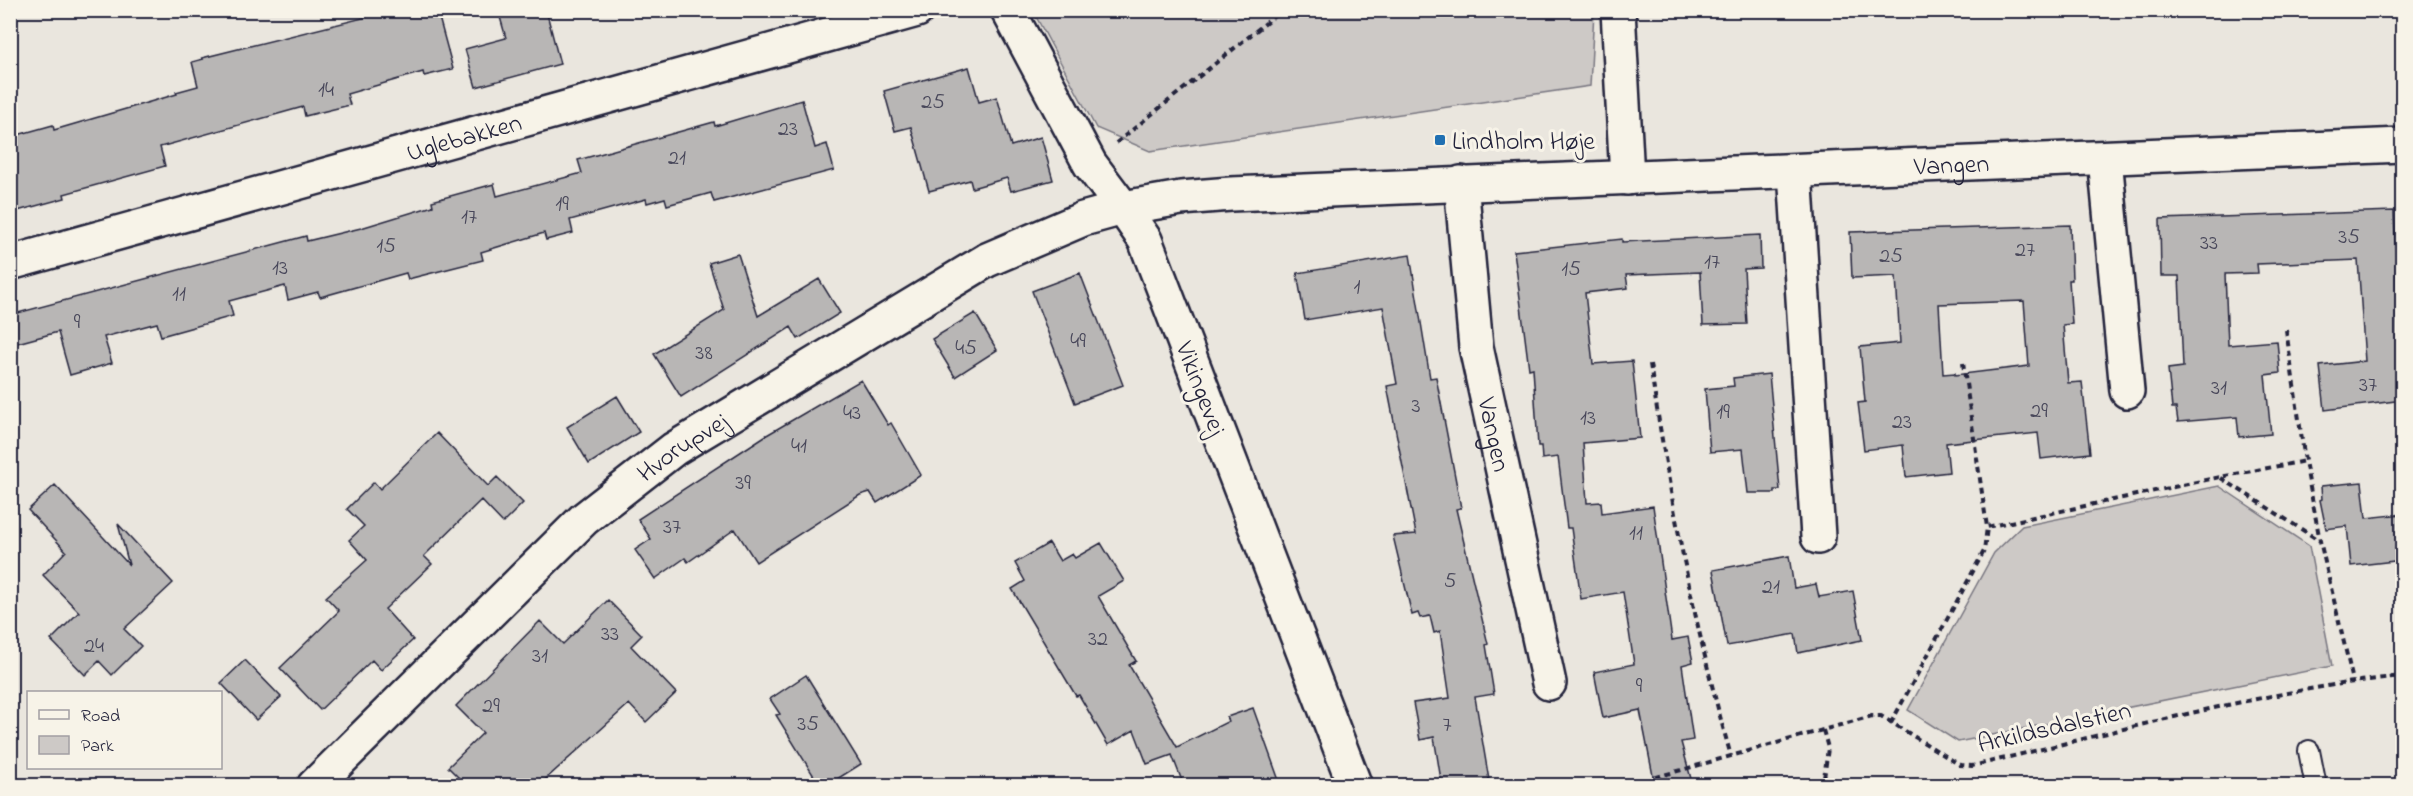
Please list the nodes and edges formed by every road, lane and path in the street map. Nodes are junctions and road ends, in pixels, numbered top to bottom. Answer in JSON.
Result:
{"nodes":[{"id":1,"x":917,"y":10,"type":"edge"},
{"id":2,"x":1008,"y":10,"type":"edge"},
{"id":3,"x":1282,"y":10,"type":"edge"},
{"id":4,"x":1618,"y":10,"type":"edge"},
{"id":5,"x":2403,"y":145,"type":"edge"},
{"id":6,"x":2105,"y":158,"type":"junction"},
{"id":7,"x":1090,"y":164,"type":"junction"},
{"id":8,"x":1795,"y":171,"type":"junction"},
{"id":9,"x":1627,"y":178,"type":"junction"},
{"id":10,"x":1461,"y":183,"type":"junction"},
{"id":11,"x":1123,"y":208,"type":"junction"},
{"id":12,"x":10,"y":263,"type":"edge"},
{"id":13,"x":2286,"y":330,"type":"dead end"},
{"id":14,"x":1963,"y":363,"type":"dead end"},
{"id":15,"x":1650,"y":364,"type":"dead end"},
{"id":16,"x":2127,"y":391,"type":"dead end"},
{"id":17,"x":2305,"y":461,"type":"junction"},
{"id":18,"x":2220,"y":477,"type":"junction"},
{"id":19,"x":1987,"y":527,"type":"junction"},
{"id":20,"x":1818,"y":537,"type":"dead end"},
{"id":21,"x":2320,"y":541,"type":"junction"},
{"id":22,"x":2403,"y":676,"type":"edge"},
{"id":23,"x":2353,"y":681,"type":"junction"},
{"id":24,"x":1549,"y":683,"type":"dead end"},
{"id":25,"x":1891,"y":723,"type":"junction"},
{"id":26,"x":1823,"y":730,"type":"junction"},
{"id":27,"x":2308,"y":751,"type":"dead end"},
{"id":28,"x":1731,"y":756,"type":"junction"},
{"id":29,"x":314,"y":786,"type":"edge"},
{"id":30,"x":1355,"y":786,"type":"edge"},
{"id":31,"x":1625,"y":786,"type":"edge"},
{"id":32,"x":1823,"y":786,"type":"edge"},
{"id":33,"x":2316,"y":786,"type":"edge"}],
"edges":[{"from":1,"to":12,"type":"street","name":"Uglebakken"},
{"from":2,"to":7,"type":"street","name":"Vikingevej"},
{"from":3,"to":7,"type":"path"},
{"from":4,"to":9,"type":"street"},
{"from":5,"to":6,"type":"street","name":"Vangen"},
{"from":6,"to":8,"type":"street","name":"Vangen"},
{"from":6,"to":16,"type":"street"},
{"from":7,"to":11,"type":"street","name":"Vikingevej"},
{"from":8,"to":9,"type":"street","name":"Vangen"},
{"from":8,"to":20,"type":"street"},
{"from":9,"to":10,"type":"street","name":"Vangen"},
{"from":10,"to":11,"type":"street","name":"Vangen"},
{"from":10,"to":24,"type":"street","name":"Vangen"},
{"from":11,"to":29,"type":"street","name":"Hvorupvej"},
{"from":11,"to":30,"type":"street","name":"Vikingevej"},
{"from":13,"to":17,"type":"path"},
{"from":14,"to":19,"type":"path"},
{"from":15,"to":28,"type":"path"},
{"from":17,"to":18,"type":"path"},
{"from":17,"to":21,"type":"path"},
{"from":18,"to":19,"type":"path"},
{"from":18,"to":21,"type":"path"},
{"from":19,"to":25,"type":"path"},
{"from":21,"to":23,"type":"path"},
{"from":22,"to":23,"type":"path","name":"Arkildsdalstien"},
{"from":23,"to":25,"type":"path","name":"Arkildsdalstien"},
{"from":25,"to":26,"type":"path","name":"Arkildsdalstien"},
{"from":26,"to":28,"type":"path","name":"Arkildsdalstien"},
{"from":26,"to":32,"type":"path"},
{"from":27,"to":33,"type":"lane"},
{"from":28,"to":31,"type":"path","name":"Arkildsdalstien"}]}
